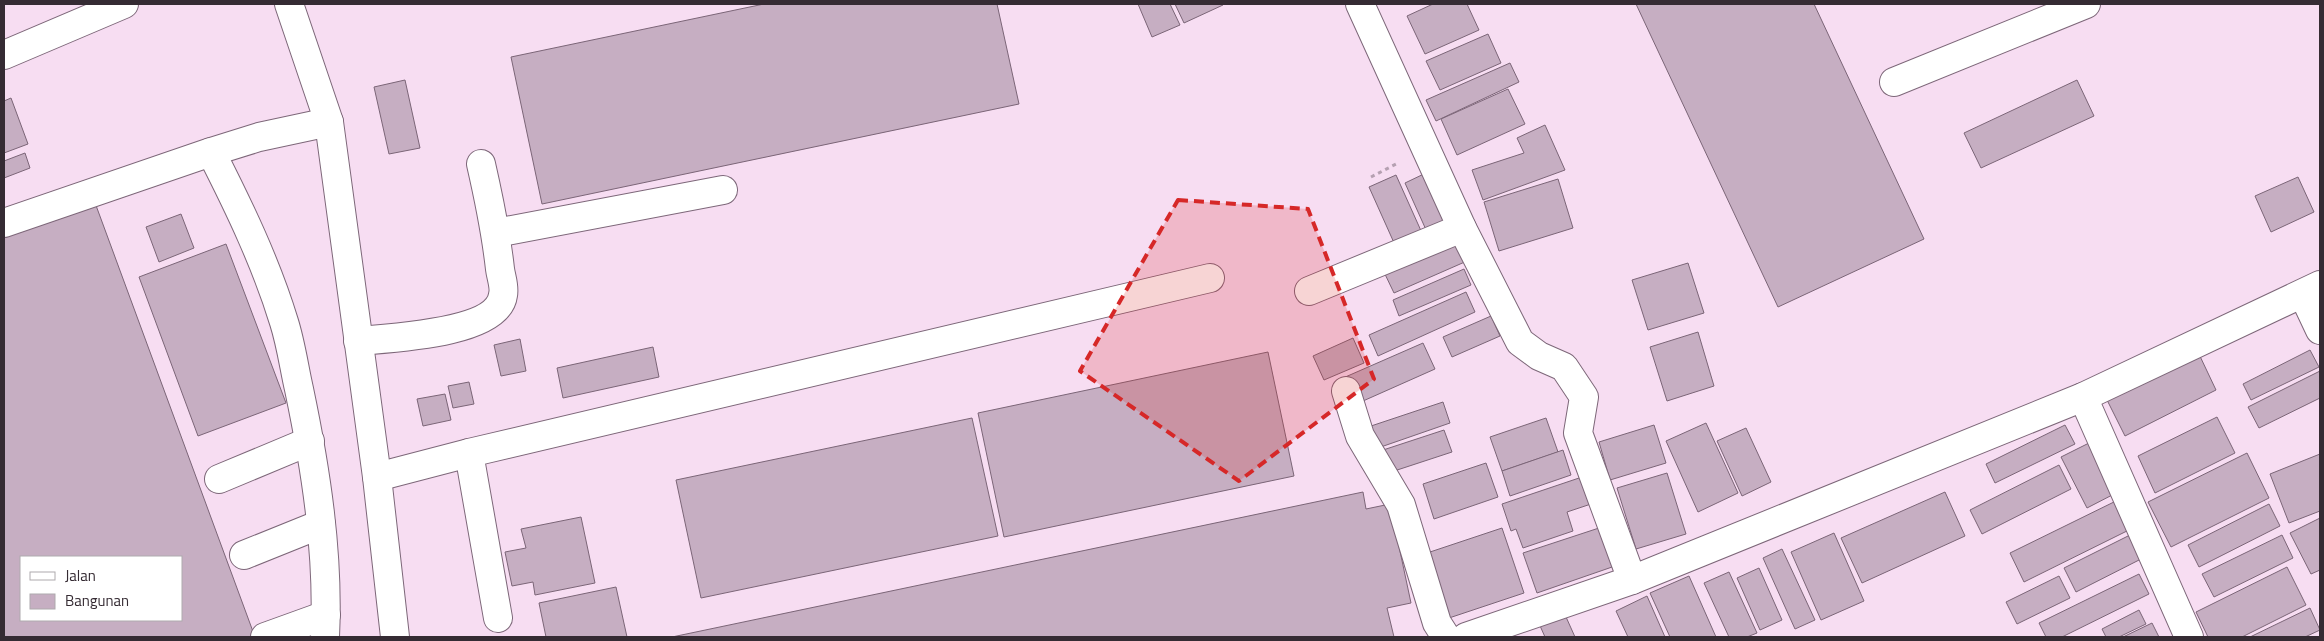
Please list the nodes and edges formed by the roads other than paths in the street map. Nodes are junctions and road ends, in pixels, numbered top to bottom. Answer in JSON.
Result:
{"nodes":[{"id":1,"x":124,"y":4,"type":"edge"},
{"id":2,"x":289,"y":4,"type":"edge"},
{"id":3,"x":1360,"y":4,"type":"edge"},
{"id":4,"x":2086,"y":4,"type":"edge"},
{"id":5,"x":4,"y":54,"type":"edge"},
{"id":6,"x":1894,"y":82,"type":"dead end"},
{"id":7,"x":329,"y":122,"type":"junction"},
{"id":8,"x":211,"y":152,"type":"junction"},
{"id":9,"x":481,"y":164,"type":"dead end"},
{"id":10,"x":723,"y":190,"type":"dead end"},
{"id":11,"x":4,"y":223,"type":"edge"},
{"id":12,"x":1462,"y":228,"type":"junction"},
{"id":13,"x":496,"y":233,"type":"junction"},
{"id":14,"x":1210,"y":278,"type":"dead end"},
{"id":15,"x":2312,"y":289,"type":"edge"},
{"id":16,"x":1310,"y":291,"type":"dead end"},
{"id":17,"x":2320,"y":330,"type":"edge"},
{"id":18,"x":358,"y":341,"type":"junction"},
{"id":19,"x":1346,"y":391,"type":"dead end"},
{"id":20,"x":2083,"y":397,"type":"junction"},
{"id":21,"x":310,"y":441,"type":"junction"},
{"id":22,"x":469,"y":453,"type":"junction"},
{"id":23,"x":376,"y":477,"type":"junction"},
{"id":24,"x":219,"y":479,"type":"dead end"},
{"id":25,"x":321,"y":524,"type":"junction"},
{"id":26,"x":244,"y":555,"type":"dead end"},
{"id":27,"x":1632,"y":580,"type":"junction"},
{"id":28,"x":498,"y":618,"type":"dead end"},
{"id":29,"x":326,"y":626,"type":"edge"},
{"id":30,"x":265,"y":637,"type":"edge"},
{"id":31,"x":395,"y":637,"type":"edge"},
{"id":32,"x":1446,"y":637,"type":"edge"},
{"id":33,"x":1466,"y":637,"type":"edge"},
{"id":34,"x":2189,"y":637,"type":"edge"}],
"edges":[{"from":1,"to":5,"type":"street"},
{"from":2,"to":7,"type":"street"},
{"from":3,"to":12,"type":"street"},
{"from":4,"to":6,"type":"street"},
{"from":7,"to":8,"type":"street"},
{"from":7,"to":18,"type":"street"},
{"from":8,"to":11,"type":"street"},
{"from":8,"to":21,"type":"street"},
{"from":9,"to":13,"type":"street"},
{"from":10,"to":13,"type":"street"},
{"from":12,"to":16,"type":"street"},
{"from":12,"to":27,"type":"street"},
{"from":13,"to":18,"type":"street"},
{"from":14,"to":22,"type":"street"},
{"from":15,"to":17,"type":"street"},
{"from":15,"to":20,"type":"street"},
{"from":18,"to":23,"type":"street"},
{"from":19,"to":32,"type":"street"},
{"from":20,"to":27,"type":"street"},
{"from":20,"to":34,"type":"street"},
{"from":21,"to":24,"type":"street"},
{"from":21,"to":25,"type":"street"},
{"from":22,"to":23,"type":"street"},
{"from":22,"to":28,"type":"street"},
{"from":23,"to":31,"type":"street"},
{"from":25,"to":26,"type":"street"},
{"from":25,"to":29,"type":"street"},
{"from":27,"to":33,"type":"street"},
{"from":29,"to":30,"type":"street"}]}
